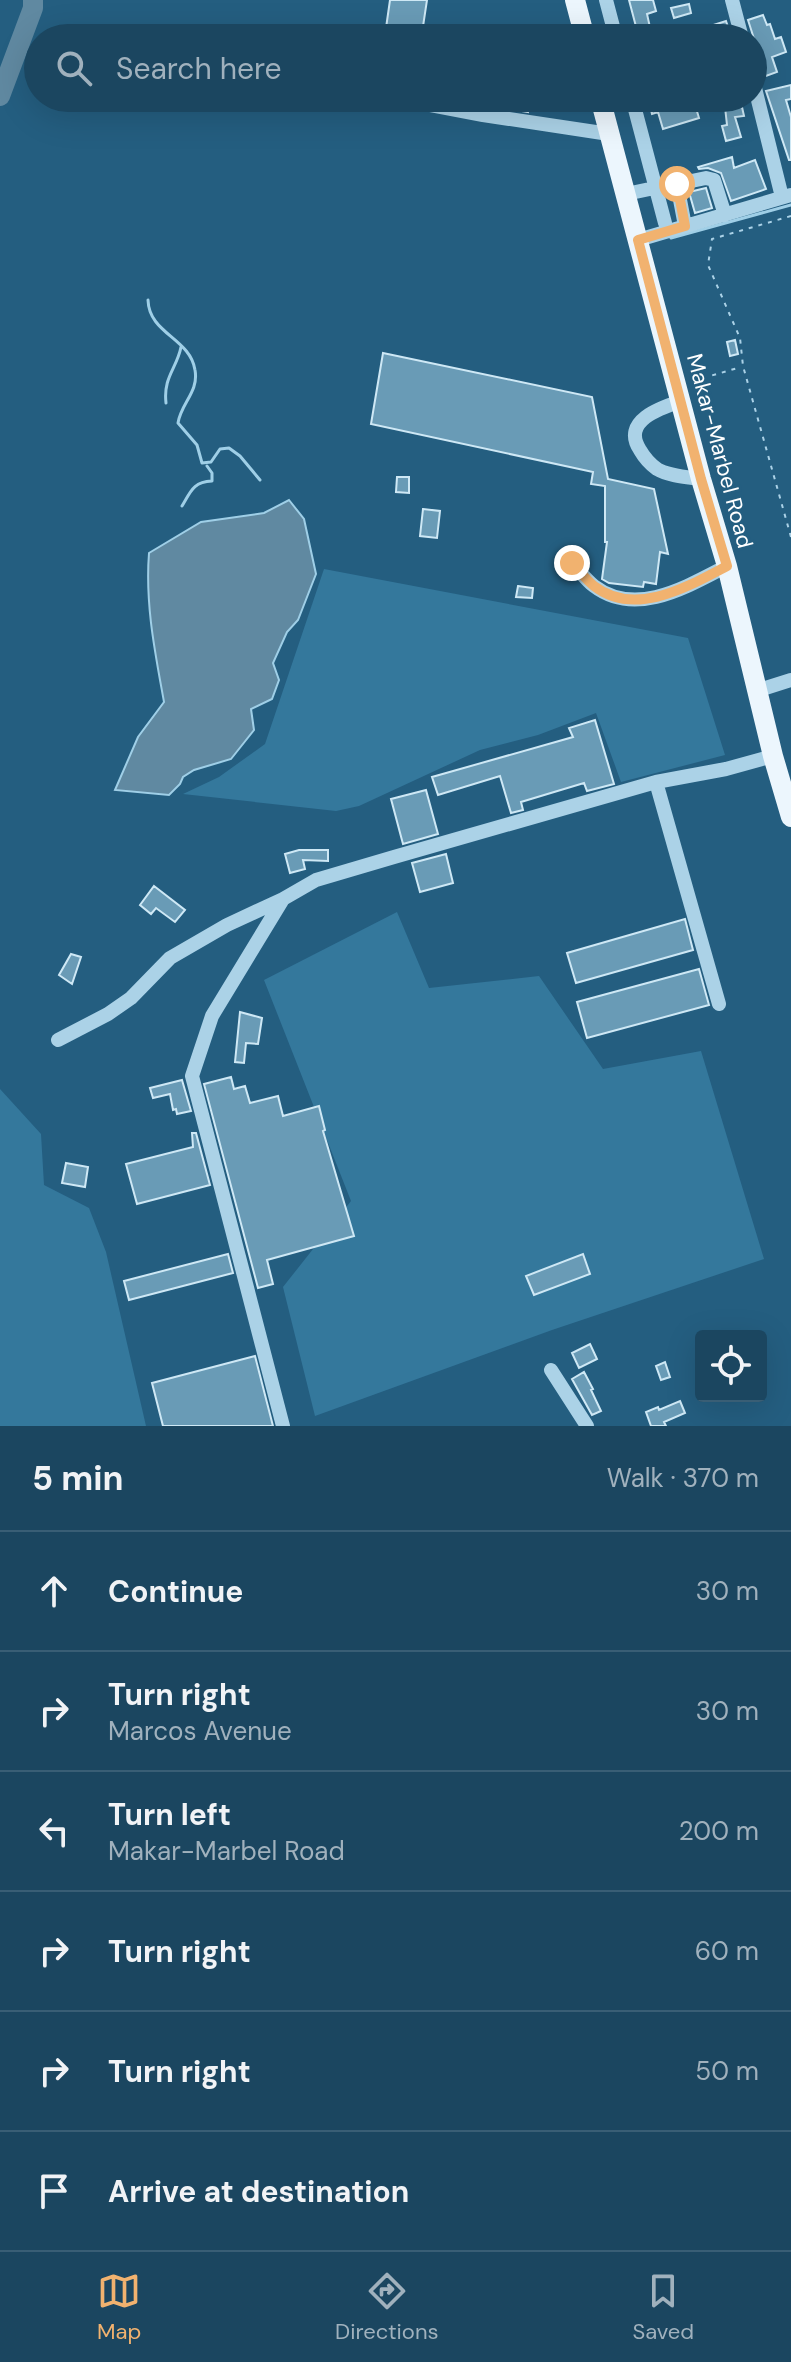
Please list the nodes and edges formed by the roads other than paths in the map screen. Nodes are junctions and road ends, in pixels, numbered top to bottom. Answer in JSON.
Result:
{"nodes":[{"id":1,"x":575,"y":0,"type":"edge"},
{"id":2,"x":606,"y":0,"type":"edge"},
{"id":3,"x":732,"y":0,"type":"edge"},
{"id":4,"x":581,"y":24,"type":"edge"},
{"id":5,"x":612,"y":24,"type":"edge"},
{"id":6,"x":738,"y":24,"type":"edge"},
{"id":7,"x":467,"y":112,"type":"edge"},
{"id":8,"x":604,"y":112,"type":"edge"},
{"id":9,"x":636,"y":112,"type":"edge"},
{"id":10,"x":762,"y":112,"type":"edge"},
{"id":11,"x":609,"y":134,"type":"junction"},
{"id":12,"x":677,"y":184,"type":"junction"},
{"id":13,"x":656,"y":188,"type":"junction"},
{"id":14,"x":626,"y":194,"type":"junction"},
{"id":15,"x":786,"y":196,"type":"edge"},
{"id":16,"x":725,"y":215,"type":"junction"},
{"id":17,"x":665,"y":223,"type":"dead end"},
{"id":18,"x":685,"y":226,"type":"junction"},
{"id":19,"x":638,"y":240,"type":"junction"},
{"id":20,"x":679,"y":393,"type":"junction"},
{"id":21,"x":701,"y":479,"type":"junction"},
{"id":22,"x":572,"y":563,"type":"dead end"},
{"id":23,"x":727,"y":566,"type":"junction"},
{"id":24,"x":791,"y":680,"type":"edge"},
{"id":25,"x":759,"y":690,"type":"junction"},
{"id":26,"x":773,"y":756,"type":"junction"},
{"id":27,"x":656,"y":782,"type":"junction"},
{"id":28,"x":791,"y":817,"type":"edge"},
{"id":29,"x":283,"y":899,"type":"junction"},
{"id":30,"x":719,"y":1004,"type":"dead end"},
{"id":31,"x":58,"y":1040,"type":"dead end"},
{"id":32,"x":551,"y":1370,"type":"dead end"},
{"id":33,"x":283,"y":1426,"type":"edge"},
{"id":34,"x":587,"y":1426,"type":"edge"}],
"edges":[{"from":1,"to":4,"type":"main road"},
{"from":2,"to":5,"type":"street"},
{"from":3,"to":6,"type":"street"},
{"from":7,"to":11,"type":"street"},
{"from":8,"to":11,"type":"main road","name":"Makar-Marbel Road"},
{"from":9,"to":13,"type":"street"},
{"from":10,"to":15,"type":"street"},
{"from":11,"to":14,"type":"main road","name":"Makar-Marbel Road"},
{"from":12,"to":13,"type":"street"},
{"from":12,"to":16,"type":"street"},
{"from":12,"to":18,"type":"street"},
{"from":13,"to":14,"type":"street"},
{"from":13,"to":17,"type":"street"},
{"from":14,"to":19,"type":"main road","name":"Makar-Marbel Road"},
{"from":15,"to":16,"type":"street"},
{"from":16,"to":18,"type":"street"},
{"from":18,"to":19,"type":"street"},
{"from":19,"to":20,"type":"main road","name":"Makar-Marbel Road"},
{"from":20,"to":21,"type":"main road","name":"Makar-Marbel Road"},
{"from":20,"to":21,"type":"street"},
{"from":21,"to":23,"type":"main road","name":"Makar-Marbel Road"},
{"from":22,"to":23,"type":"street"},
{"from":23,"to":25,"type":"main road","name":"Makar-Marbel Road"},
{"from":24,"to":25,"type":"street"},
{"from":25,"to":26,"type":"main road","name":"Makar-Marbel Road"},
{"from":26,"to":27,"type":"street"},
{"from":26,"to":28,"type":"main road","name":"Makar-Marbel Road"},
{"from":27,"to":29,"type":"street"},
{"from":27,"to":30,"type":"street"},
{"from":29,"to":31,"type":"street"},
{"from":29,"to":33,"type":"street"},
{"from":32,"to":34,"type":"street"}]}
